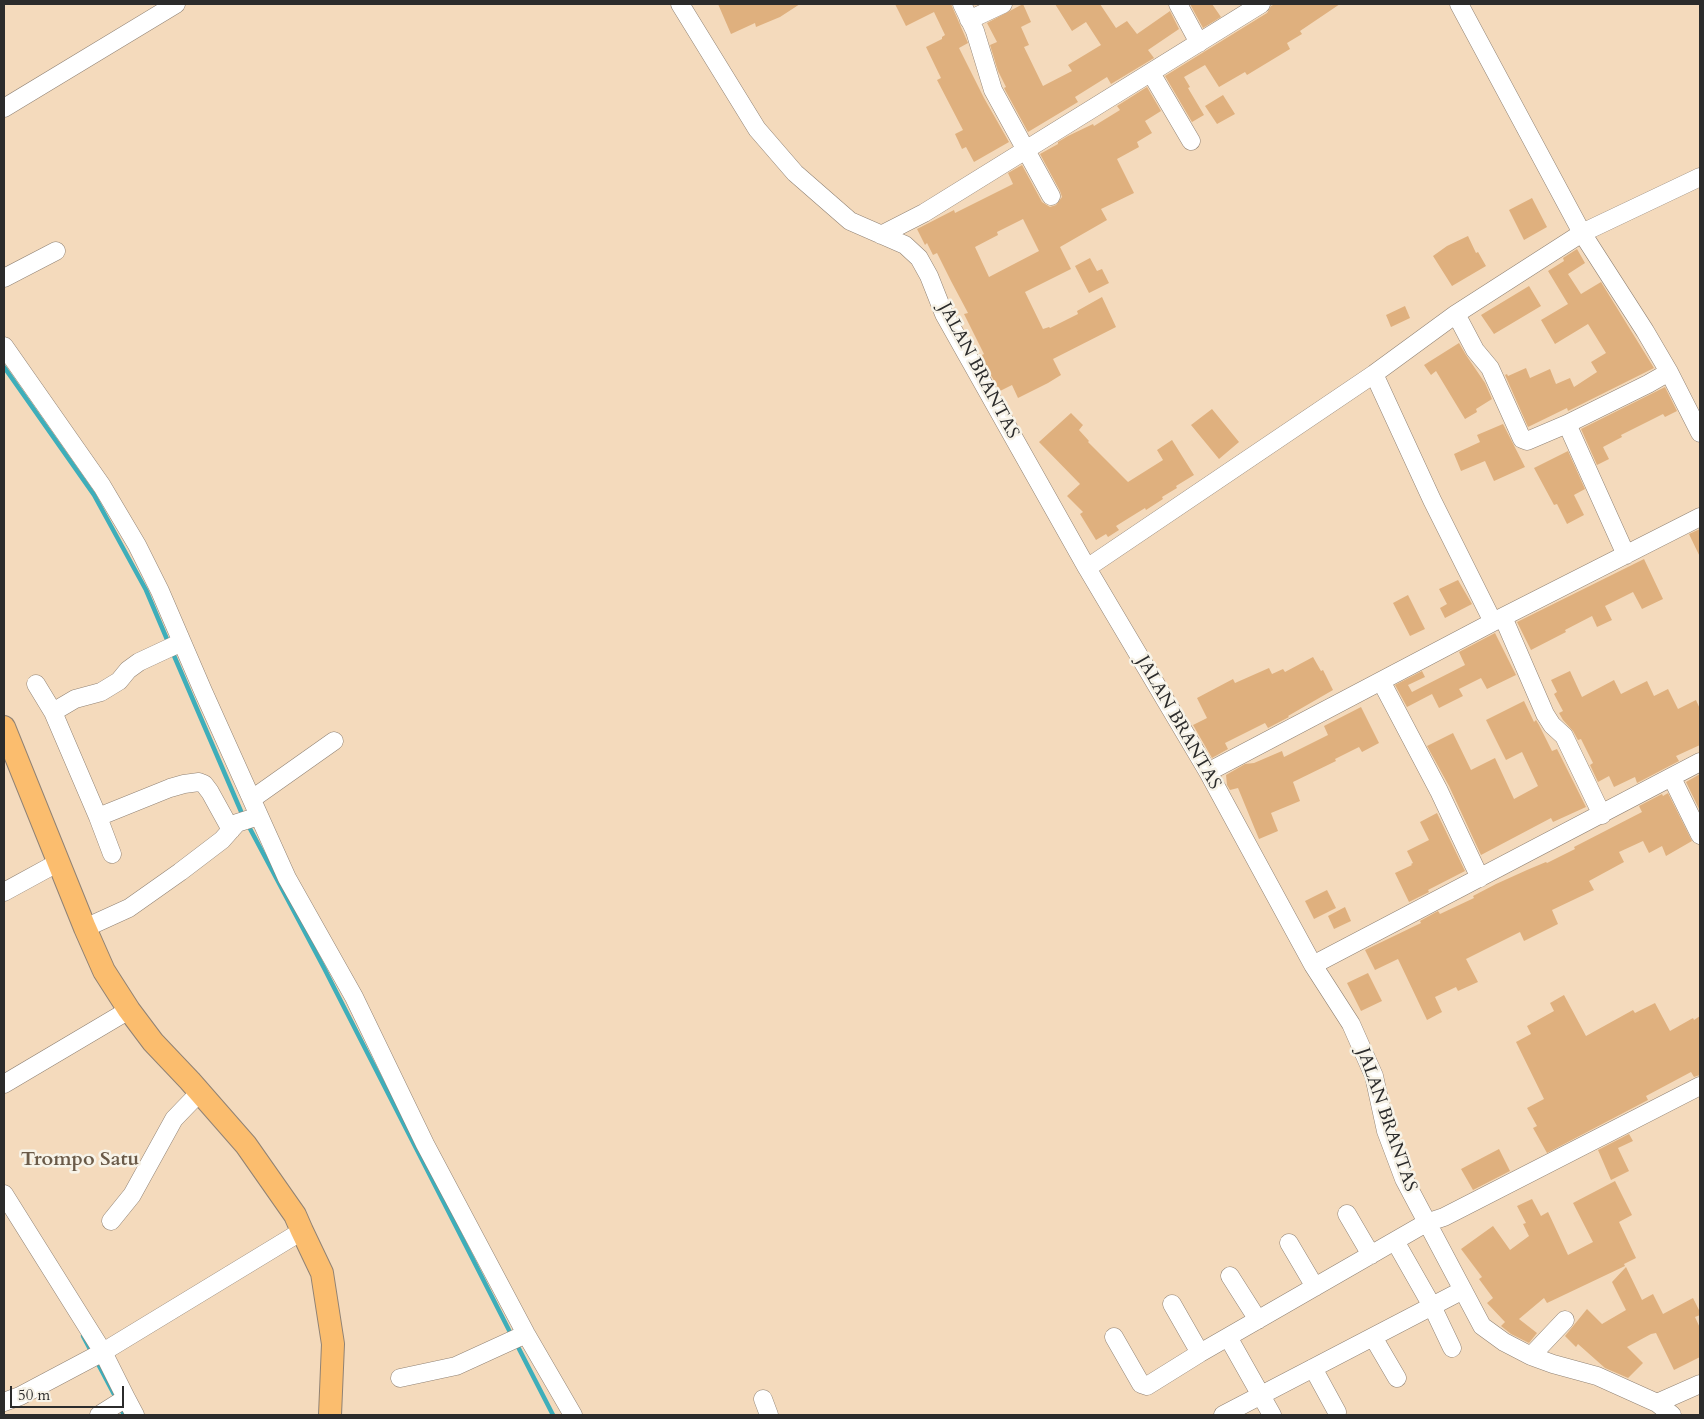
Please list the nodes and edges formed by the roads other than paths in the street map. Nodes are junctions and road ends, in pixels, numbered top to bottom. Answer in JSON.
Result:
{"nodes":[{"id":1,"x":176,"y":4,"type":"edge"},
{"id":2,"x":680,"y":4,"type":"edge"},
{"id":3,"x":1003,"y":4,"type":"edge"},
{"id":4,"x":1178,"y":4,"type":"edge"},
{"id":5,"x":1261,"y":4,"type":"edge"},
{"id":6,"x":1458,"y":4,"type":"edge"},
{"id":7,"x":966,"y":12,"type":"edge"},
{"id":8,"x":1199,"y":43,"type":"junction"},
{"id":9,"x":1151,"y":73,"type":"junction"},
{"id":10,"x":4,"y":108,"type":"edge"},
{"id":11,"x":1191,"y":141,"type":"dead end"},
{"id":12,"x":1025,"y":150,"type":"junction"},
{"id":13,"x":1700,"y":178,"type":"edge"},
{"id":14,"x":1051,"y":196,"type":"dead end"},
{"id":15,"x":1582,"y":233,"type":"junction"},
{"id":16,"x":881,"y":235,"type":"junction"},
{"id":17,"x":56,"y":251,"type":"dead end"},
{"id":18,"x":4,"y":278,"type":"edge"},
{"id":19,"x":1456,"y":314,"type":"junction"},
{"id":20,"x":4,"y":346,"type":"edge"},
{"id":21,"x":1669,"y":372,"type":"junction"},
{"id":22,"x":1374,"y":374,"type":"junction"},
{"id":23,"x":1567,"y":424,"type":"junction"},
{"id":24,"x":1700,"y":433,"type":"edge"},
{"id":25,"x":1700,"y":517,"type":"edge"},
{"id":26,"x":1626,"y":555,"type":"junction"},
{"id":27,"x":1087,"y":568,"type":"junction"},
{"id":28,"x":1498,"y":619,"type":"junction"},
{"id":29,"x":174,"y":646,"type":"junction"},
{"id":30,"x":1381,"y":681,"type":"junction"},
{"id":31,"x":36,"y":684,"type":"dead end"},
{"id":32,"x":53,"y":712,"type":"junction"},
{"id":33,"x":5,"y":733,"type":"edge"},
{"id":34,"x":334,"y":741,"type":"dead end"},
{"id":35,"x":1700,"y":762,"type":"edge"},
{"id":36,"x":1208,"y":772,"type":"junction"},
{"id":37,"x":1672,"y":778,"type":"junction"},
{"id":38,"x":252,"y":799,"type":"junction"},
{"id":39,"x":1602,"y":815,"type":"junction"},
{"id":40,"x":98,"y":817,"type":"junction"},
{"id":41,"x":245,"y":822,"type":"junction"},
{"id":42,"x":1700,"y":835,"type":"edge"},
{"id":43,"x":112,"y":854,"type":"dead end"},
{"id":44,"x":59,"y":862,"type":"junction"},
{"id":45,"x":1480,"y":878,"type":"junction"},
{"id":46,"x":4,"y":892,"type":"edge"},
{"id":47,"x":94,"y":924,"type":"junction"},
{"id":48,"x":1314,"y":966,"type":"junction"},
{"id":49,"x":128,"y":1010,"type":"junction"},
{"id":50,"x":4,"y":1084,"type":"edge"},
{"id":51,"x":1700,"y":1086,"type":"edge"},
{"id":52,"x":200,"y":1092,"type":"junction"},
{"id":53,"x":4,"y":1194,"type":"edge"},
{"id":54,"x":1347,"y":1214,"type":"dead end"},
{"id":55,"x":111,"y":1221,"type":"dead end"},
{"id":56,"x":1426,"y":1223,"type":"junction"},
{"id":57,"x":302,"y":1231,"type":"junction"},
{"id":58,"x":1395,"y":1241,"type":"junction"},
{"id":59,"x":1289,"y":1243,"type":"dead end"},
{"id":60,"x":1371,"y":1255,"type":"junction"},
{"id":61,"x":1230,"y":1276,"type":"dead end"},
{"id":62,"x":1315,"y":1287,"type":"junction"},
{"id":63,"x":1463,"y":1290,"type":"junction"},
{"id":64,"x":1172,"y":1304,"type":"dead end"},
{"id":65,"x":1432,"y":1306,"type":"junction"},
{"id":66,"x":1258,"y":1320,"type":"junction"},
{"id":67,"x":1565,"y":1320,"type":"dead end"},
{"id":68,"x":518,"y":1337,"type":"junction"},
{"id":69,"x":1114,"y":1337,"type":"dead end"},
{"id":70,"x":1228,"y":1337,"type":"junction"},
{"id":71,"x":1372,"y":1337,"type":"junction"},
{"id":72,"x":1452,"y":1348,"type":"dead end"},
{"id":73,"x":1200,"y":1353,"type":"junction"},
{"id":74,"x":96,"y":1356,"type":"junction"},
{"id":75,"x":1532,"y":1356,"type":"junction"},
{"id":76,"x":1313,"y":1368,"type":"junction"},
{"id":77,"x":400,"y":1378,"type":"dead end"},
{"id":78,"x":1396,"y":1378,"type":"dead end"},
{"id":79,"x":1700,"y":1384,"type":"edge"},
{"id":80,"x":1261,"y":1396,"type":"junction"},
{"id":81,"x":126,"y":1398,"type":"junction"},
{"id":82,"x":4,"y":1402,"type":"edge"},
{"id":83,"x":1666,"y":1411,"type":"edge"},
{"id":84,"x":1337,"y":1412,"type":"dead end"},
{"id":85,"x":99,"y":1415,"type":"edge"},
{"id":86,"x":135,"y":1415,"type":"edge"},
{"id":87,"x":330,"y":1415,"type":"edge"},
{"id":88,"x":573,"y":1415,"type":"edge"},
{"id":89,"x":1223,"y":1415,"type":"edge"},
{"id":90,"x":1272,"y":1415,"type":"edge"}],
"edges":[{"from":1,"to":10,"type":"street"},
{"from":2,"to":16,"type":"street","name":"JALAN BRANTAS"},
{"from":3,"to":7,"type":"street"},
{"from":4,"to":8,"type":"street"},
{"from":5,"to":8,"type":"street"},
{"from":6,"to":15,"type":"street"},
{"from":7,"to":12,"type":"street"},
{"from":8,"to":9,"type":"street"},
{"from":9,"to":11,"type":"street"},
{"from":9,"to":12,"type":"street"},
{"from":12,"to":14,"type":"street"},
{"from":12,"to":16,"type":"street"},
{"from":13,"to":15,"type":"street"},
{"from":15,"to":19,"type":"street"},
{"from":15,"to":21,"type":"street"},
{"from":16,"to":27,"type":"street","name":"JALAN BRANTAS"},
{"from":17,"to":18,"type":"street"},
{"from":19,"to":22,"type":"street"},
{"from":19,"to":23,"type":"street"},
{"from":20,"to":29,"type":"street"},
{"from":21,"to":23,"type":"street"},
{"from":21,"to":24,"type":"street"},
{"from":22,"to":27,"type":"street"},
{"from":22,"to":28,"type":"street"},
{"from":23,"to":26,"type":"street"},
{"from":25,"to":26,"type":"street"},
{"from":26,"to":28,"type":"street"},
{"from":27,"to":36,"type":"street","name":"JALAN BRANTAS"},
{"from":28,"to":30,"type":"street"},
{"from":28,"to":39,"type":"street"},
{"from":29,"to":32,"type":"street"},
{"from":29,"to":38,"type":"street"},
{"from":30,"to":36,"type":"street"},
{"from":30,"to":45,"type":"street"},
{"from":31,"to":32,"type":"street"},
{"from":32,"to":40,"type":"street"},
{"from":33,"to":44,"type":"main road"},
{"from":34,"to":38,"type":"street"},
{"from":35,"to":37,"type":"street"},
{"from":36,"to":48,"type":"street","name":"JALAN BRANTAS"},
{"from":37,"to":39,"type":"street"},
{"from":37,"to":42,"type":"street"},
{"from":38,"to":41,"type":"street"},
{"from":39,"to":45,"type":"street"},
{"from":40,"to":41,"type":"street"},
{"from":40,"to":43,"type":"street"},
{"from":41,"to":47,"type":"street"},
{"from":41,"to":68,"type":"street"},
{"from":44,"to":46,"type":"street"},
{"from":44,"to":47,"type":"main road"},
{"from":45,"to":48,"type":"street"},
{"from":47,"to":49,"type":"main road"},
{"from":48,"to":56,"type":"street","name":"JALAN BRANTAS"},
{"from":49,"to":50,"type":"street"},
{"from":49,"to":52,"type":"main road"},
{"from":51,"to":56,"type":"street"},
{"from":52,"to":55,"type":"street"},
{"from":52,"to":57,"type":"main road"},
{"from":53,"to":74,"type":"street"},
{"from":54,"to":60,"type":"street"},
{"from":56,"to":58,"type":"street"},
{"from":56,"to":63,"type":"street","name":"JALAN BRANTAS"},
{"from":57,"to":74,"type":"street"},
{"from":57,"to":87,"type":"main road"},
{"from":58,"to":60,"type":"street"},
{"from":58,"to":65,"type":"street"},
{"from":59,"to":62,"type":"street"},
{"from":60,"to":62,"type":"street"},
{"from":61,"to":66,"type":"street"},
{"from":62,"to":66,"type":"street"},
{"from":63,"to":65,"type":"street"},
{"from":63,"to":75,"type":"street","name":"JALAN BRANTAS"},
{"from":64,"to":73,"type":"street"},
{"from":65,"to":71,"type":"street"},
{"from":65,"to":72,"type":"street"},
{"from":66,"to":70,"type":"street"},
{"from":67,"to":75,"type":"street"},
{"from":68,"to":77,"type":"street"},
{"from":68,"to":88,"type":"street"},
{"from":69,"to":73,"type":"street"},
{"from":70,"to":73,"type":"street"},
{"from":70,"to":80,"type":"street"},
{"from":71,"to":76,"type":"street"},
{"from":71,"to":78,"type":"street"},
{"from":74,"to":81,"type":"street"},
{"from":74,"to":82,"type":"street"},
{"from":75,"to":83,"type":"street","name":"JALAN BRANTAS"},
{"from":76,"to":80,"type":"street"},
{"from":76,"to":84,"type":"street"},
{"from":79,"to":83,"type":"street"},
{"from":80,"to":89,"type":"street"},
{"from":80,"to":90,"type":"street"},
{"from":81,"to":85,"type":"street"},
{"from":81,"to":86,"type":"street"}]}
